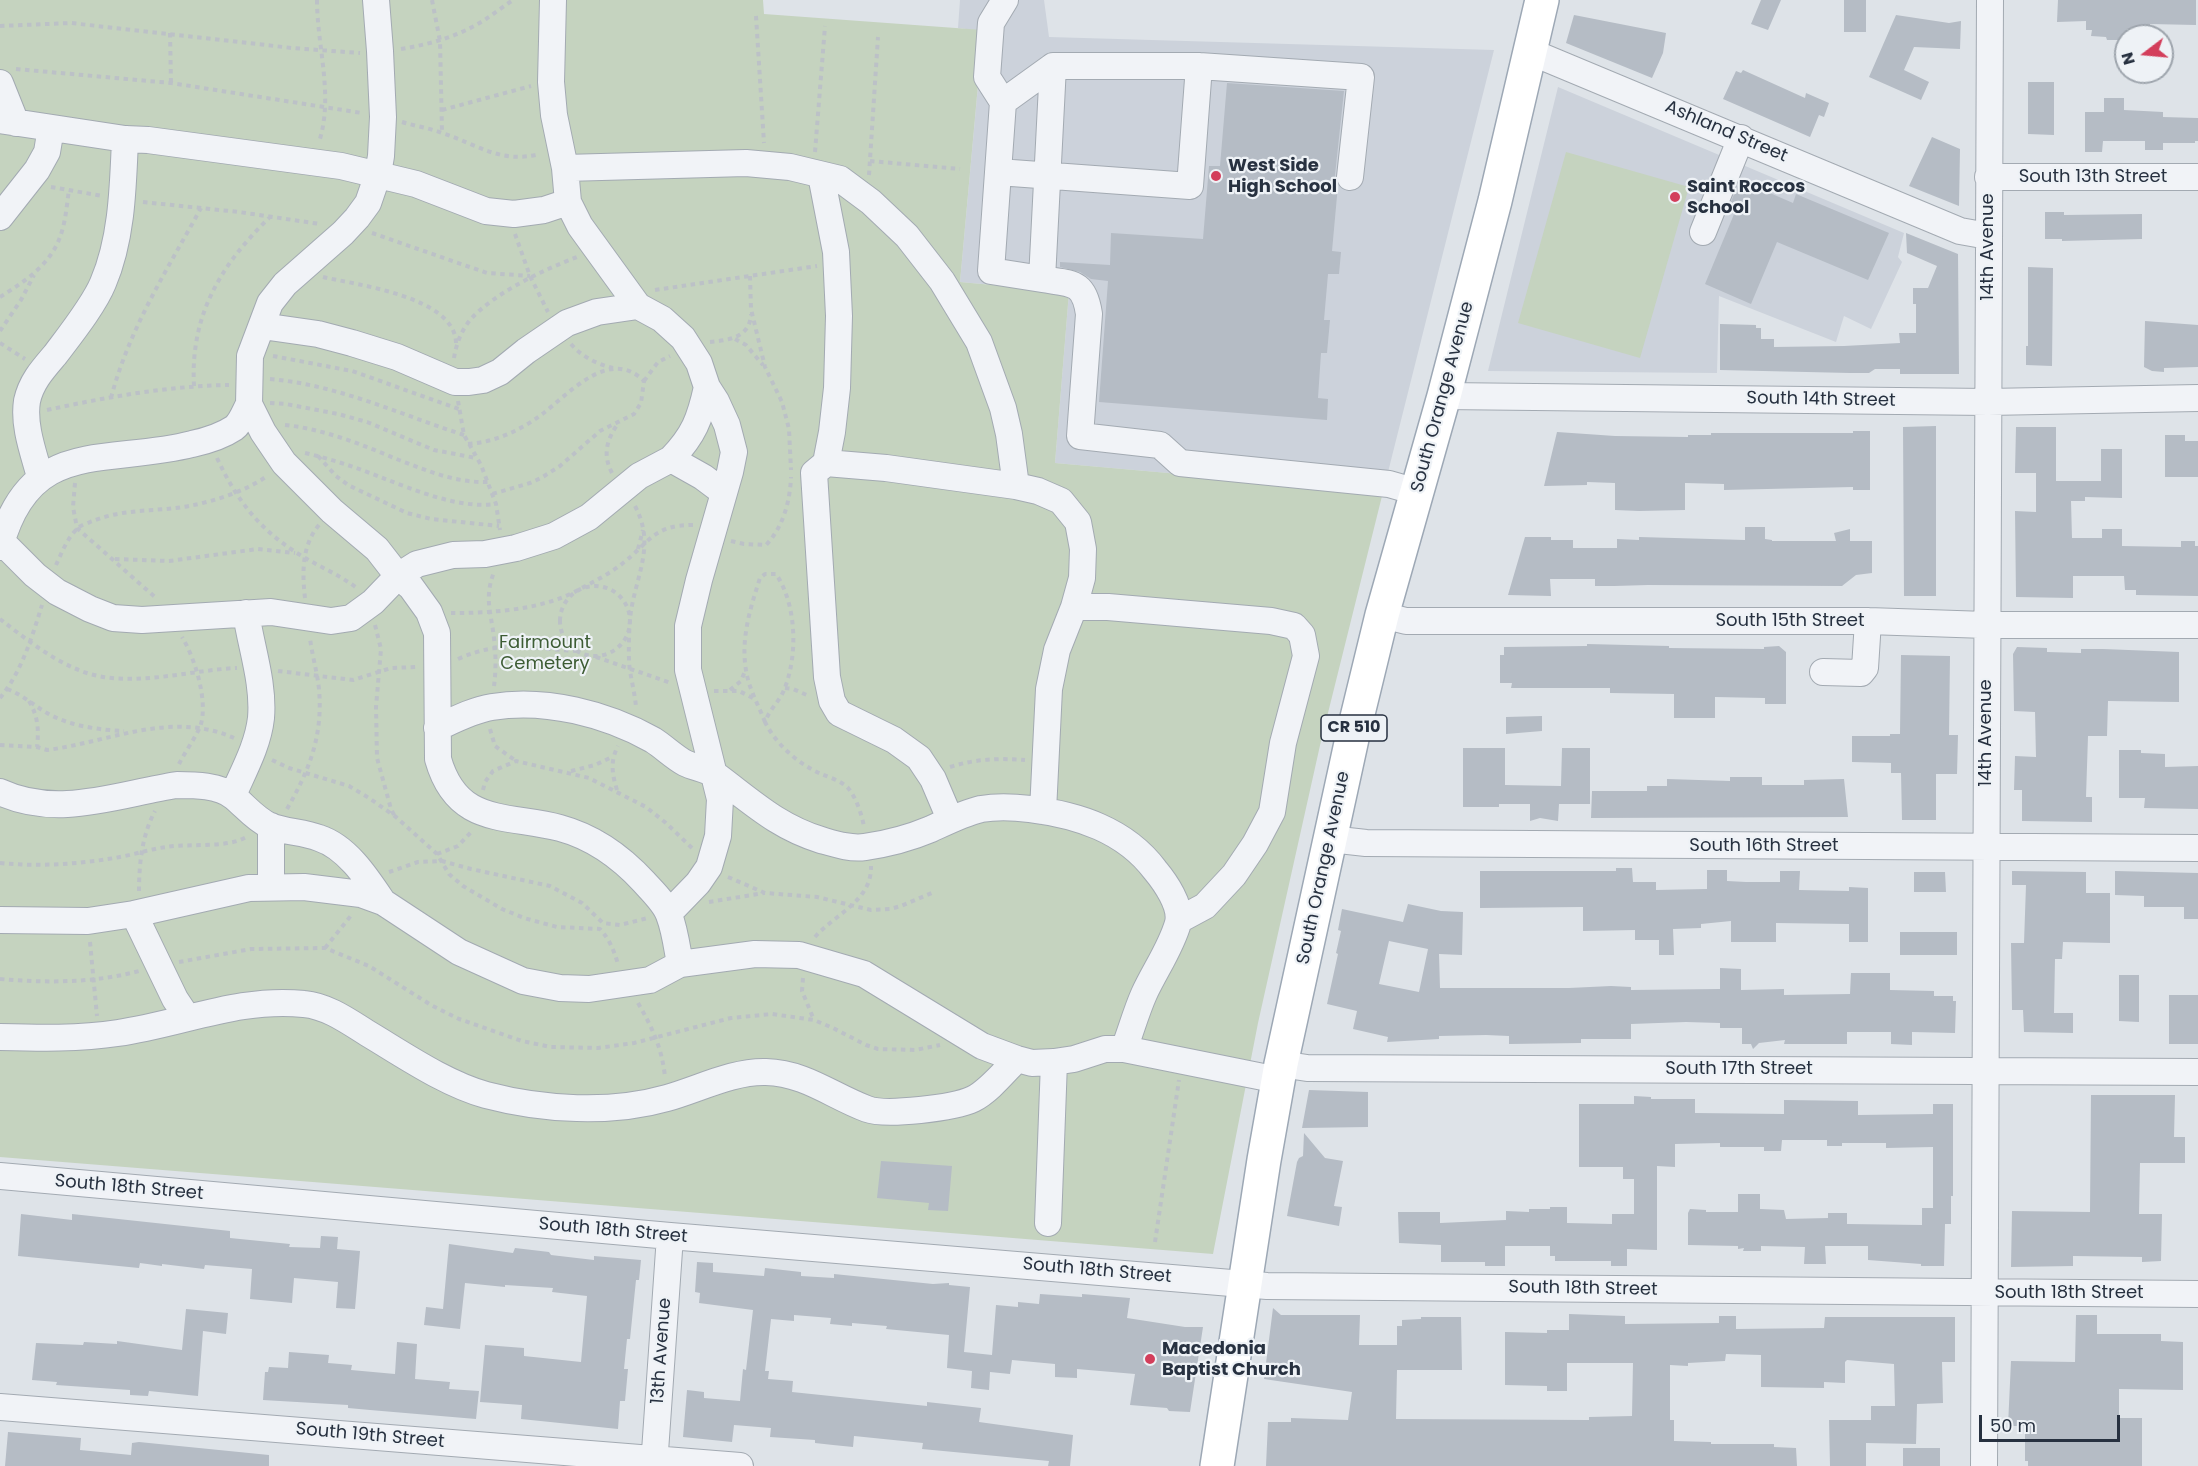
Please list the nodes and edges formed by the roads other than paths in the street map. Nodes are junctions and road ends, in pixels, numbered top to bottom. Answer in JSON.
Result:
{"nodes":[{"id":1,"x":376,"y":0,"type":"edge"},
{"id":2,"x":553,"y":0,"type":"edge"},
{"id":3,"x":1005,"y":0,"type":"edge"},
{"id":4,"x":1542,"y":0,"type":"edge"},
{"id":5,"x":1989,"y":0,"type":"edge"},
{"id":6,"x":1531,"y":52,"type":"junction"},
{"id":7,"x":1053,"y":66,"type":"junction"},
{"id":8,"x":1199,"y":66,"type":"junction"},
{"id":9,"x":6,"y":76,"type":"edge"},
{"id":10,"x":1003,"y":102,"type":"junction"},
{"id":11,"x":8,"y":121,"type":"edge"},
{"id":12,"x":51,"y":128,"type":"junction"},
{"id":13,"x":1741,"y":138,"type":"junction"},
{"id":14,"x":125,"y":139,"type":"junction"},
{"id":15,"x":562,"y":158,"type":"junction"},
{"id":16,"x":818,"y":166,"type":"junction"},
{"id":17,"x":998,"y":172,"type":"junction"},
{"id":18,"x":378,"y":174,"type":"junction"},
{"id":19,"x":1048,"y":176,"type":"junction"},
{"id":20,"x":1350,"y":177,"type":"dead end"},
{"id":21,"x":1988,"y":177,"type":"junction"},
{"id":22,"x":2198,"y":177,"type":"edge"},
{"id":23,"x":568,"y":202,"type":"junction"},
{"id":24,"x":0,"y":217,"type":"edge"},
{"id":25,"x":1703,"y":232,"type":"dead end"},
{"id":26,"x":1988,"y":236,"type":"junction"},
{"id":27,"x":1042,"y":279,"type":"junction"},
{"id":28,"x":644,"y":298,"type":"junction"},
{"id":29,"x":262,"y":326,"type":"junction"},
{"id":30,"x":707,"y":387,"type":"junction"},
{"id":31,"x":1444,"y":396,"type":"junction"},
{"id":32,"x":249,"y":397,"type":"junction"},
{"id":33,"x":2198,"y":398,"type":"edge"},
{"id":34,"x":1988,"y":402,"type":"junction"},
{"id":35,"x":671,"y":459,"type":"junction"},
{"id":36,"x":826,"y":463,"type":"junction"},
{"id":37,"x":40,"y":477,"type":"junction"},
{"id":38,"x":1016,"y":486,"type":"junction"},
{"id":39,"x":723,"y":492,"type":"junction"},
{"id":40,"x":1417,"y":492,"type":"junction"},
{"id":41,"x":1,"y":543,"type":"edge"},
{"id":42,"x":398,"y":576,"type":"junction"},
{"id":43,"x":1074,"y":607,"type":"junction"},
{"id":44,"x":246,"y":613,"type":"junction"},
{"id":45,"x":1382,"y":615,"type":"junction"},
{"id":46,"x":1868,"y":621,"type":"junction"},
{"id":47,"x":1986,"y":625,"type":"junction"},
{"id":48,"x":2198,"y":625,"type":"edge"},
{"id":49,"x":1822,"y":672,"type":"dead end"},
{"id":50,"x":437,"y":728,"type":"junction"},
{"id":51,"x":714,"y":774,"type":"junction"},
{"id":52,"x":0,"y":792,"type":"edge"},
{"id":53,"x":233,"y":795,"type":"junction"},
{"id":54,"x":1043,"y":811,"type":"junction"},
{"id":55,"x":951,"y":819,"type":"junction"},
{"id":56,"x":271,"y":826,"type":"junction"},
{"id":57,"x":1330,"y":839,"type":"junction"},
{"id":58,"x":1986,"y":848,"type":"junction"},
{"id":59,"x":2198,"y":848,"type":"edge"},
{"id":60,"x":271,"y":886,"type":"junction"},
{"id":61,"x":383,"y":902,"type":"junction"},
{"id":62,"x":139,"y":913,"type":"junction"},
{"id":63,"x":663,"y":915,"type":"junction"},
{"id":64,"x":0,"y":920,"type":"edge"},
{"id":65,"x":1179,"y":920,"type":"junction"},
{"id":66,"x":680,"y":964,"type":"junction"},
{"id":67,"x":188,"y":1017,"type":"junction"},
{"id":68,"x":0,"y":1037,"type":"edge"},
{"id":69,"x":1124,"y":1049,"type":"junction"},
{"id":70,"x":1017,"y":1059,"type":"junction"},
{"id":71,"x":1054,"y":1062,"type":"junction"},
{"id":72,"x":1984,"y":1070,"type":"junction"},
{"id":73,"x":1279,"y":1072,"type":"junction"},
{"id":74,"x":2198,"y":1072,"type":"edge"},
{"id":75,"x":0,"y":1176,"type":"edge"},
{"id":76,"x":1048,"y":1223,"type":"dead end"},
{"id":77,"x":670,"y":1236,"type":"junction"},
{"id":78,"x":1245,"y":1283,"type":"junction"},
{"id":79,"x":1985,"y":1293,"type":"junction"},
{"id":80,"x":2198,"y":1294,"type":"edge"},
{"id":81,"x":0,"y":1407,"type":"edge"},
{"id":82,"x":654,"y":1462,"type":"edge"},
{"id":83,"x":740,"y":1466,"type":"edge"},
{"id":84,"x":1216,"y":1466,"type":"edge"},
{"id":85,"x":1984,"y":1466,"type":"edge"}],
"edges":[{"from":1,"to":18,"type":"street"},
{"from":2,"to":15,"type":"street"},
{"from":3,"to":10,"type":"street"},
{"from":4,"to":6,"type":"main road","name":"South Orange Avenue","number":"CR 510"},
{"from":5,"to":21,"type":"street","name":"14th Avenue"},
{"from":6,"to":13,"type":"street","name":"Ashland Street"},
{"from":6,"to":31,"type":"main road","name":"South Orange Avenue","number":"CR 510"},
{"from":7,"to":8,"type":"street"},
{"from":7,"to":10,"type":"street"},
{"from":7,"to":19,"type":"street"},
{"from":8,"to":19,"type":"street"},
{"from":8,"to":20,"type":"street"},
{"from":9,"to":11,"type":"street"},
{"from":10,"to":17,"type":"street"},
{"from":11,"to":12,"type":"street"},
{"from":12,"to":14,"type":"street"},
{"from":12,"to":24,"type":"street"},
{"from":13,"to":25,"type":"street"},
{"from":13,"to":26,"type":"street","name":"Ashland Street"},
{"from":14,"to":18,"type":"street"},
{"from":14,"to":37,"type":"street"},
{"from":15,"to":16,"type":"street"},
{"from":15,"to":23,"type":"street"},
{"from":16,"to":36,"type":"street"},
{"from":16,"to":38,"type":"street"},
{"from":17,"to":19,"type":"street"},
{"from":17,"to":27,"type":"street"},
{"from":18,"to":23,"type":"street"},
{"from":18,"to":29,"type":"street"},
{"from":19,"to":27,"type":"street"},
{"from":21,"to":22,"type":"street","name":"South 13th Street"},
{"from":21,"to":26,"type":"street","name":"14th Avenue"},
{"from":23,"to":28,"type":"street"},
{"from":26,"to":34,"type":"street","name":"14th Avenue"},
{"from":27,"to":40,"type":"street"},
{"from":28,"to":29,"type":"street"},
{"from":28,"to":30,"type":"street"},
{"from":29,"to":32,"type":"street"},
{"from":30,"to":35,"type":"street"},
{"from":30,"to":39,"type":"street"},
{"from":31,"to":34,"type":"street","name":"South 14th Street"},
{"from":31,"to":40,"type":"main road","name":"South Orange Avenue","number":"CR 510"},
{"from":32,"to":37,"type":"street"},
{"from":32,"to":42,"type":"street"},
{"from":33,"to":34,"type":"street","name":"South 14th Street"},
{"from":34,"to":47,"type":"street","name":"14th Avenue"},
{"from":35,"to":39,"type":"street"},
{"from":35,"to":42,"type":"street"},
{"from":36,"to":38,"type":"street"},
{"from":36,"to":55,"type":"street"},
{"from":37,"to":41,"type":"street"},
{"from":38,"to":43,"type":"street"},
{"from":39,"to":51,"type":"street"},
{"from":40,"to":45,"type":"main road","name":"South Orange Avenue","number":"CR 510"},
{"from":41,"to":44,"type":"street"},
{"from":42,"to":44,"type":"street"},
{"from":42,"to":50,"type":"street"},
{"from":43,"to":54,"type":"street"},
{"from":43,"to":65,"type":"street"},
{"from":44,"to":53,"type":"street"},
{"from":45,"to":46,"type":"street","name":"South 15th Street"},
{"from":45,"to":57,"type":"main road","name":"South Orange Avenue","number":"CR 510"},
{"from":46,"to":47,"type":"street","name":"South 15th Street"},
{"from":46,"to":49,"type":"street"},
{"from":47,"to":48,"type":"street","name":"South 15th Street"},
{"from":47,"to":58,"type":"street","name":"14th Avenue"},
{"from":50,"to":51,"type":"street"},
{"from":50,"to":63,"type":"street"},
{"from":51,"to":55,"type":"street"},
{"from":51,"to":63,"type":"street"},
{"from":52,"to":53,"type":"street"},
{"from":53,"to":56,"type":"street"},
{"from":54,"to":55,"type":"street"},
{"from":54,"to":65,"type":"street"},
{"from":56,"to":60,"type":"street"},
{"from":56,"to":61,"type":"street"},
{"from":57,"to":58,"type":"street","name":"South 16th Street"},
{"from":57,"to":73,"type":"main road","name":"South Orange Avenue","number":"CR 510"},
{"from":58,"to":59,"type":"street","name":"South 16th Street"},
{"from":58,"to":72,"type":"street","name":"14th Avenue"},
{"from":60,"to":61,"type":"street"},
{"from":60,"to":62,"type":"street"},
{"from":61,"to":66,"type":"street"},
{"from":62,"to":64,"type":"street"},
{"from":62,"to":67,"type":"street"},
{"from":63,"to":66,"type":"street"},
{"from":65,"to":69,"type":"street"},
{"from":66,"to":70,"type":"street","name":"South 17th Street"},
{"from":67,"to":68,"type":"street"},
{"from":67,"to":70,"type":"street"},
{"from":69,"to":71,"type":"street","name":"South 17th Street"},
{"from":69,"to":73,"type":"street","name":"South 17th Street"},
{"from":70,"to":71,"type":"street","name":"South 17th Street"},
{"from":71,"to":76,"type":"street"},
{"from":72,"to":73,"type":"street","name":"South 17th Street"},
{"from":72,"to":74,"type":"street","name":"South 17th Street"},
{"from":72,"to":79,"type":"street","name":"14th Avenue"},
{"from":73,"to":78,"type":"main road","name":"South Orange Avenue","number":"CR 510"},
{"from":75,"to":77,"type":"street","name":"South 18th Street"},
{"from":77,"to":78,"type":"street","name":"South 18th Street"},
{"from":77,"to":82,"type":"street","name":"13th Avenue"},
{"from":78,"to":79,"type":"street","name":"South 18th Street"},
{"from":78,"to":84,"type":"main road","name":"South Orange Avenue","number":"CR 510"},
{"from":79,"to":80,"type":"street","name":"South 18th Street"},
{"from":79,"to":85,"type":"street","name":"14th Avenue"},
{"from":81,"to":82,"type":"street","name":"South 19th Street"},
{"from":82,"to":83,"type":"street","name":"South 19th Street"}]}
